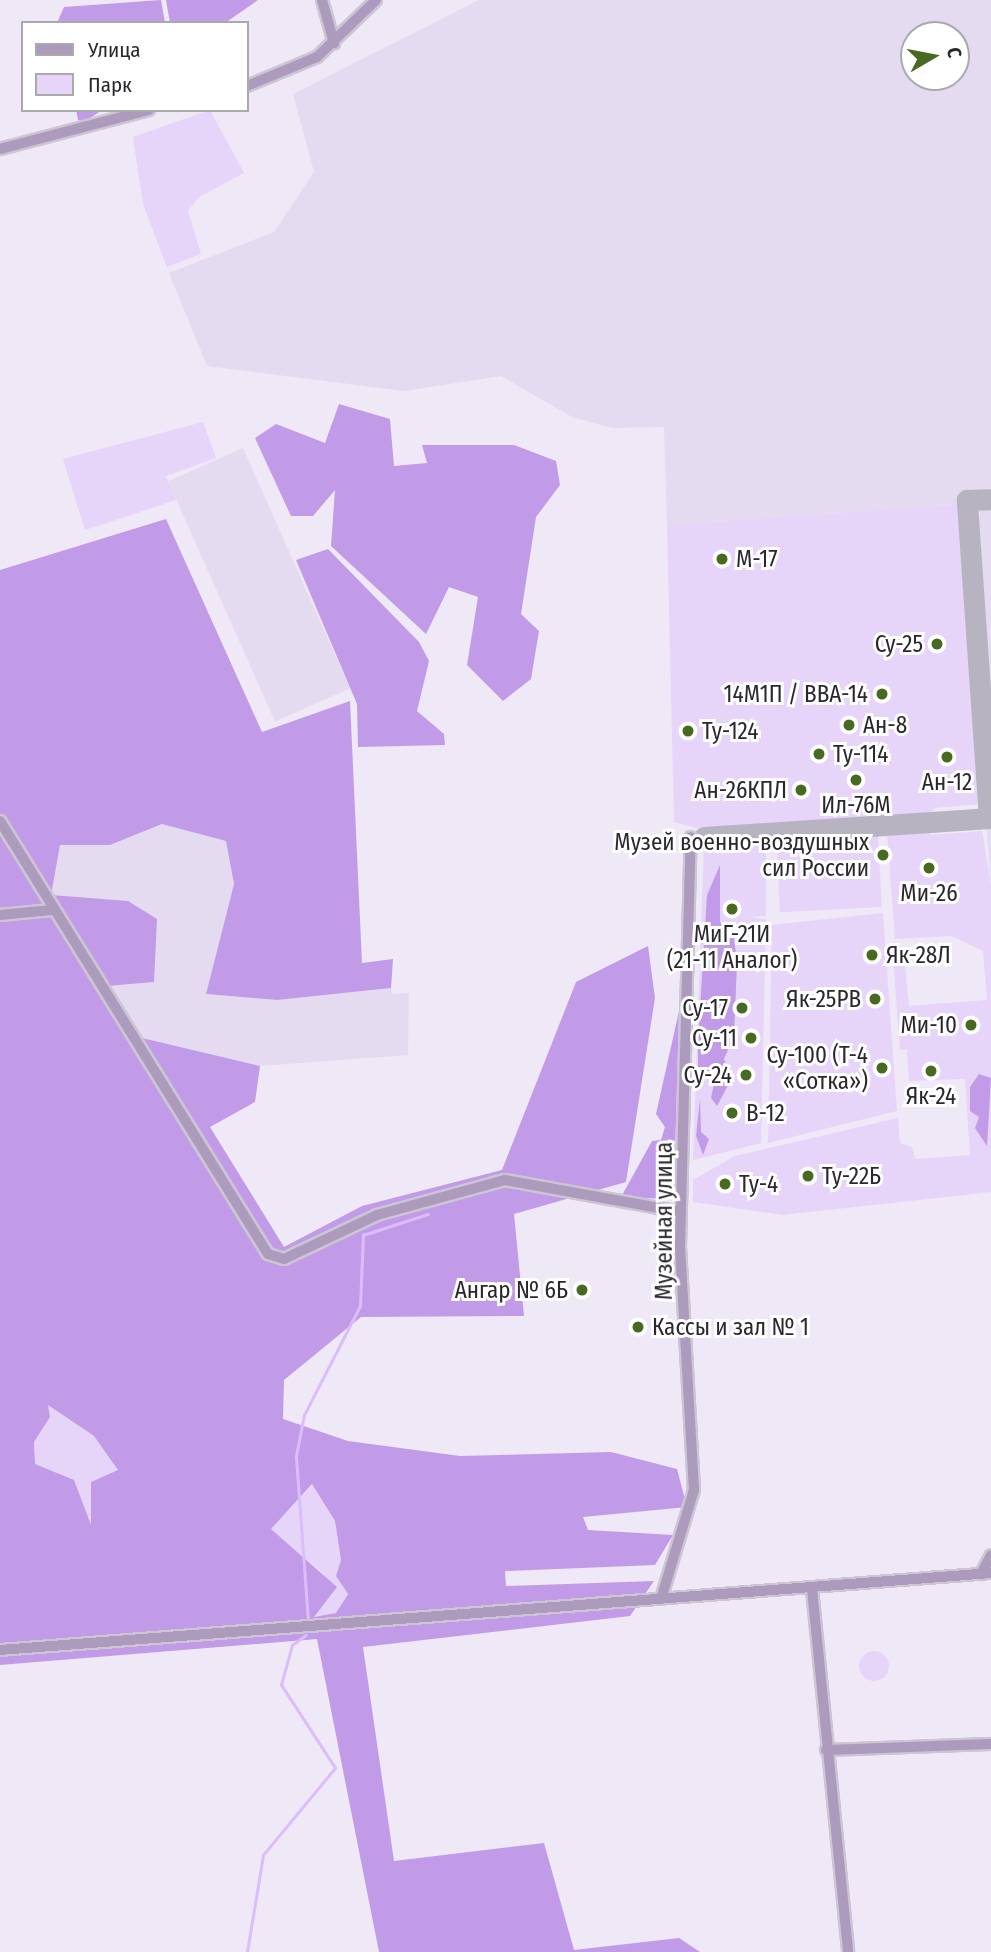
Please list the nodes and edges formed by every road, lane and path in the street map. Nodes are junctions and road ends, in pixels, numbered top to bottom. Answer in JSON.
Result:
{"nodes":[{"id":1,"x":322,"y":0,"type":"edge"},
{"id":2,"x":376,"y":0,"type":"edge"},
{"id":3,"x":334,"y":43,"type":"junction"},
{"id":4,"x":248,"y":86,"type":"edge"},
{"id":5,"x":141,"y":112,"type":"edge"},
{"id":6,"x":0,"y":149,"type":"edge"},
{"id":7,"x":0,"y":821,"type":"edge"},
{"id":8,"x":691,"y":837,"type":"dead end"},
{"id":9,"x":52,"y":910,"type":"junction"},
{"id":10,"x":0,"y":915,"type":"edge"},
{"id":11,"x":681,"y":1212,"type":"junction"},
{"id":12,"x":991,"y":1555,"type":"edge"},
{"id":13,"x":986,"y":1574,"type":"edge"},
{"id":14,"x":812,"y":1589,"type":"junction"},
{"id":15,"x":661,"y":1599,"type":"junction"},
{"id":16,"x":0,"y":1650,"type":"edge"},
{"id":17,"x":991,"y":1744,"type":"edge"},
{"id":18,"x":826,"y":1750,"type":"junction"},
{"id":19,"x":848,"y":1952,"type":"edge"}],
"edges":[{"from":1,"to":3,"type":"street"},
{"from":2,"to":3,"type":"street"},
{"from":3,"to":4,"type":"street"},
{"from":5,"to":6,"type":"street"},
{"from":7,"to":9,"type":"street"},
{"from":8,"to":11,"type":"street","name":"Музейная улица"},
{"from":9,"to":10,"type":"street"},
{"from":9,"to":11,"type":"street"},
{"from":11,"to":15,"type":"street","name":"Музейная улица"},
{"from":12,"to":13,"type":"street"},
{"from":13,"to":14,"type":"street"},
{"from":14,"to":15,"type":"street"},
{"from":14,"to":18,"type":"street"},
{"from":15,"to":16,"type":"street"},
{"from":17,"to":18,"type":"street"},
{"from":18,"to":19,"type":"street"}]}
